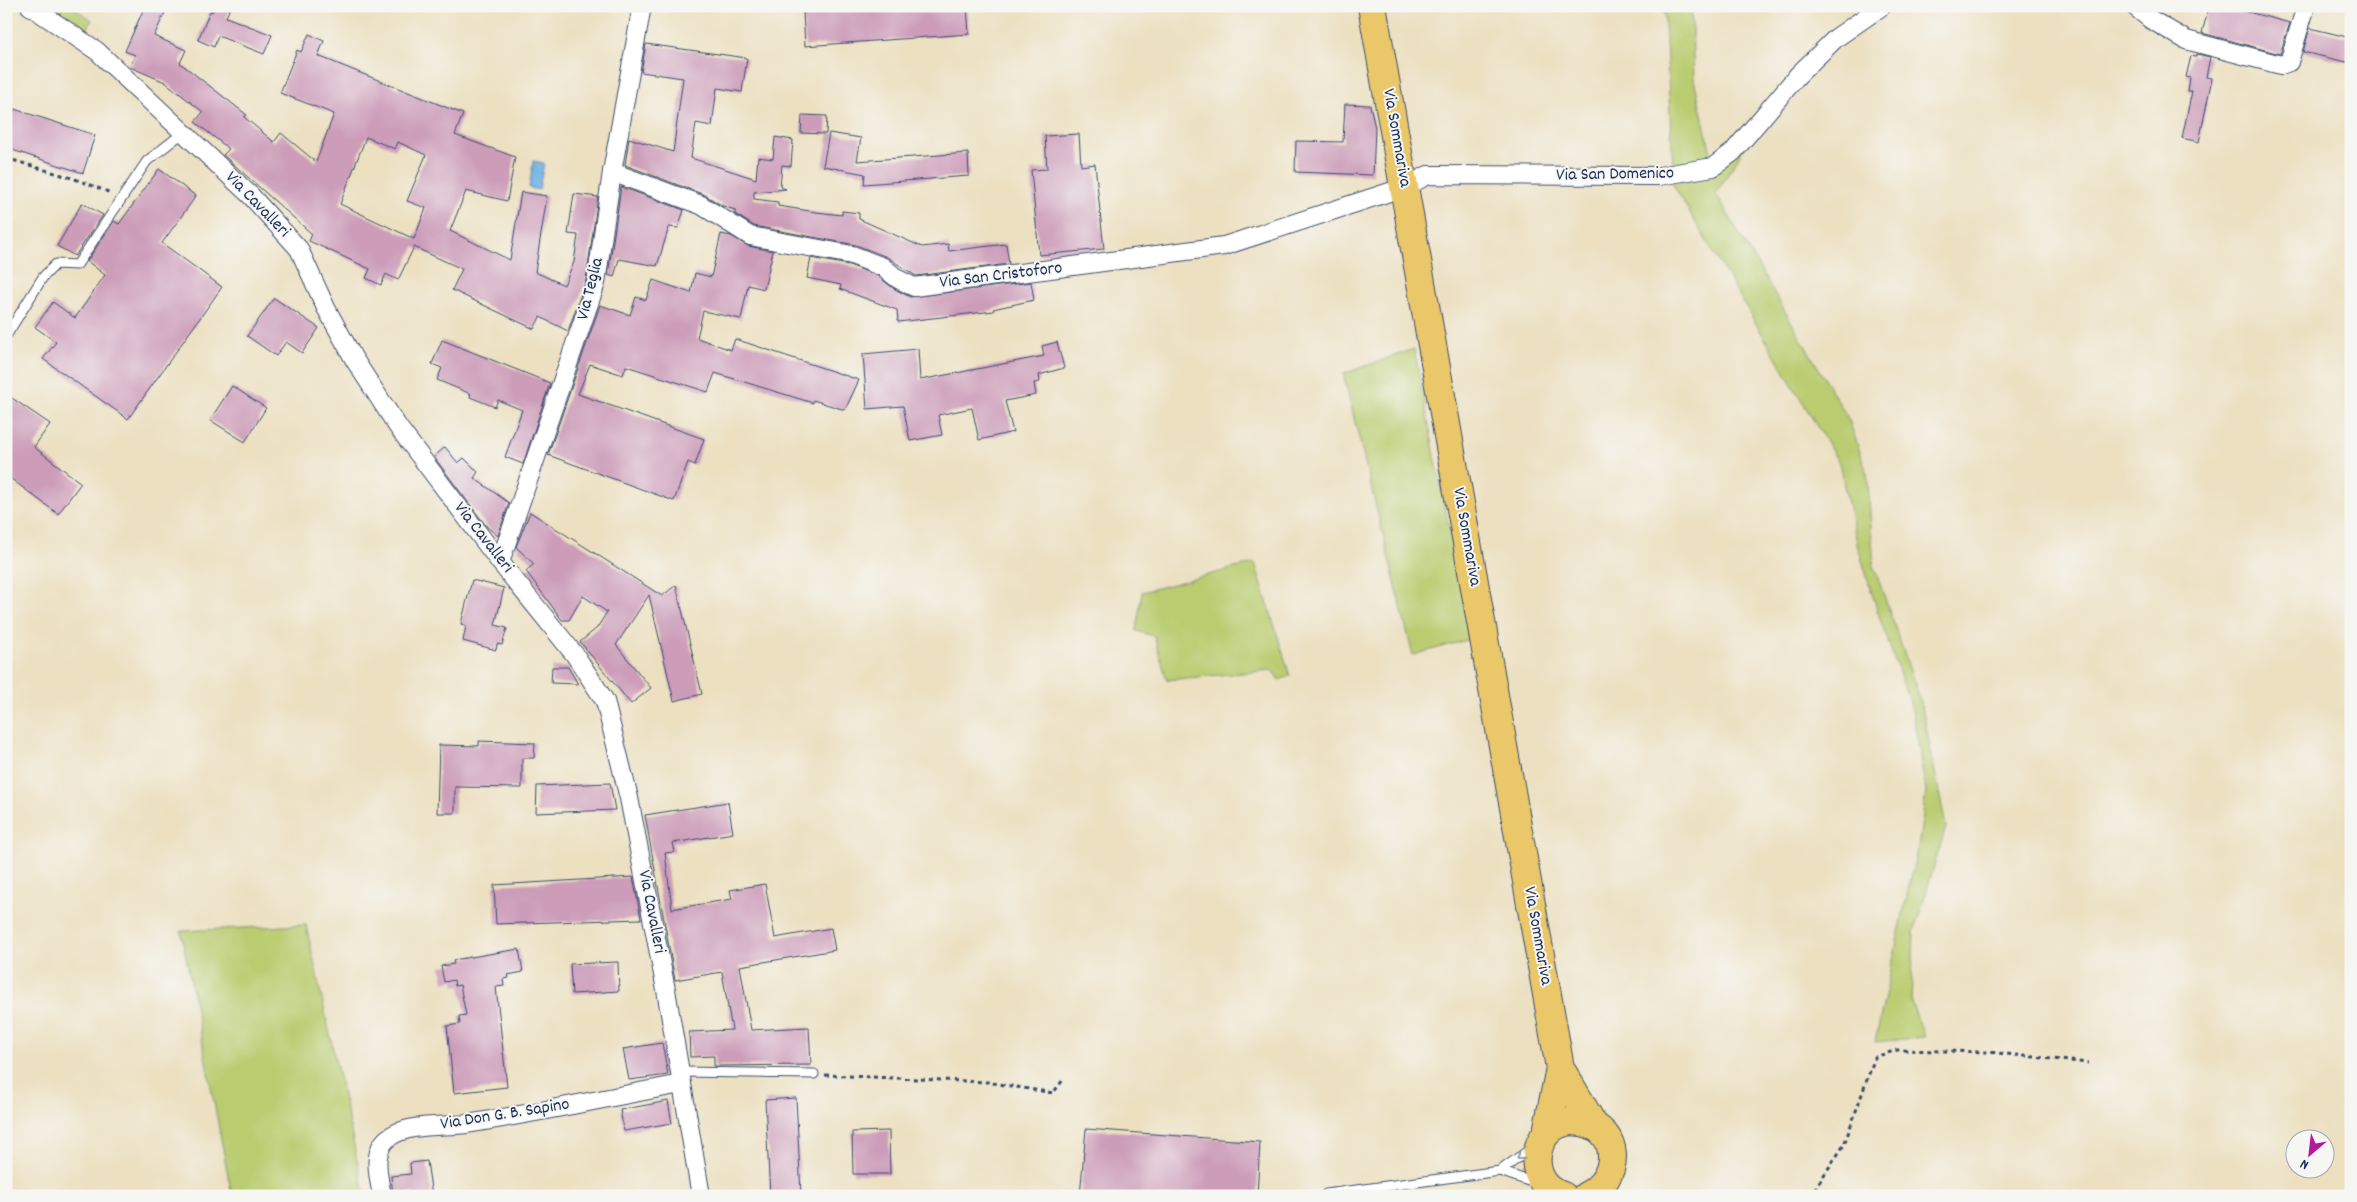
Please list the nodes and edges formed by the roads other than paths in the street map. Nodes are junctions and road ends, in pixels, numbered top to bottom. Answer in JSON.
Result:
{"nodes":[{"id":1,"x":30,"y":6,"type":"edge"},
{"id":2,"x":642,"y":6,"type":"edge"},
{"id":3,"x":1372,"y":6,"type":"edge"},
{"id":4,"x":1882,"y":6,"type":"edge"},
{"id":5,"x":2134,"y":6,"type":"edge"},
{"id":6,"x":2306,"y":6,"type":"edge"},
{"id":7,"x":184,"y":132,"type":"junction"},
{"id":8,"x":612,"y":172,"type":"junction"},
{"id":9,"x":1405,"y":187,"type":"junction"},
{"id":10,"x":6,"y":336,"type":"edge"},
{"id":11,"x":500,"y":562,"type":"junction"},
{"id":12,"x":1560,"y":1068,"type":"junction"},
{"id":13,"x":814,"y":1074,"type":"road end"},
{"id":14,"x":681,"y":1078,"type":"junction"},
{"id":15,"x":1594,"y":1126,"type":"junction"},
{"id":16,"x":1543,"y":1137,"type":"junction"},
{"id":17,"x":1500,"y":1171,"type":"junction"},
{"id":18,"x":1598,"y":1191,"type":"edge"},
{"id":19,"x":1326,"y":1194,"type":"dead end"},
{"id":20,"x":1558,"y":1194,"type":"edge"},
{"id":21,"x":382,"y":1196,"type":"edge"},
{"id":22,"x":701,"y":1196,"type":"edge"}],
"edges":[{"from":1,"to":7,"type":"street","name":"Via Cavalleri"},
{"from":2,"to":8,"type":"street","name":"Via Teglia"},
{"from":3,"to":9,"type":"main road","name":"Via Sommariva"},
{"from":4,"to":9,"type":"street","name":"Via San Domenico"},
{"from":5,"to":6,"type":"street"},
{"from":7,"to":10,"type":"lane"},
{"from":7,"to":11,"type":"street","name":"Via Cavalleri"},
{"from":8,"to":9,"type":"street","name":"Via San Cristoforo"},
{"from":8,"to":11,"type":"street","name":"Via Teglia"},
{"from":9,"to":12,"type":"main road","name":"Via Sommariva"},
{"from":11,"to":14,"type":"street","name":"Via Cavalleri"},
{"from":12,"to":15,"type":"main road","name":"Via Sommariva"},
{"from":12,"to":16,"type":"main road","name":"Via Sommariva"},
{"from":13,"to":14,"type":"lane"},
{"from":14,"to":21,"type":"street","name":"Via Don G. B. Sapino"},
{"from":14,"to":22,"type":"street","name":"Via Cavalleri"},
{"from":15,"to":16,"type":"main road"},
{"from":15,"to":18,"type":"main road","name":"Via Sommariva"},
{"from":16,"to":17,"type":"lane","one_way":true},
{"from":16,"to":20,"type":"main road","name":"Via Sommariva"},
{"from":17,"to":19,"type":"lane"},
{"from":17,"to":20,"type":"lane"}]}
